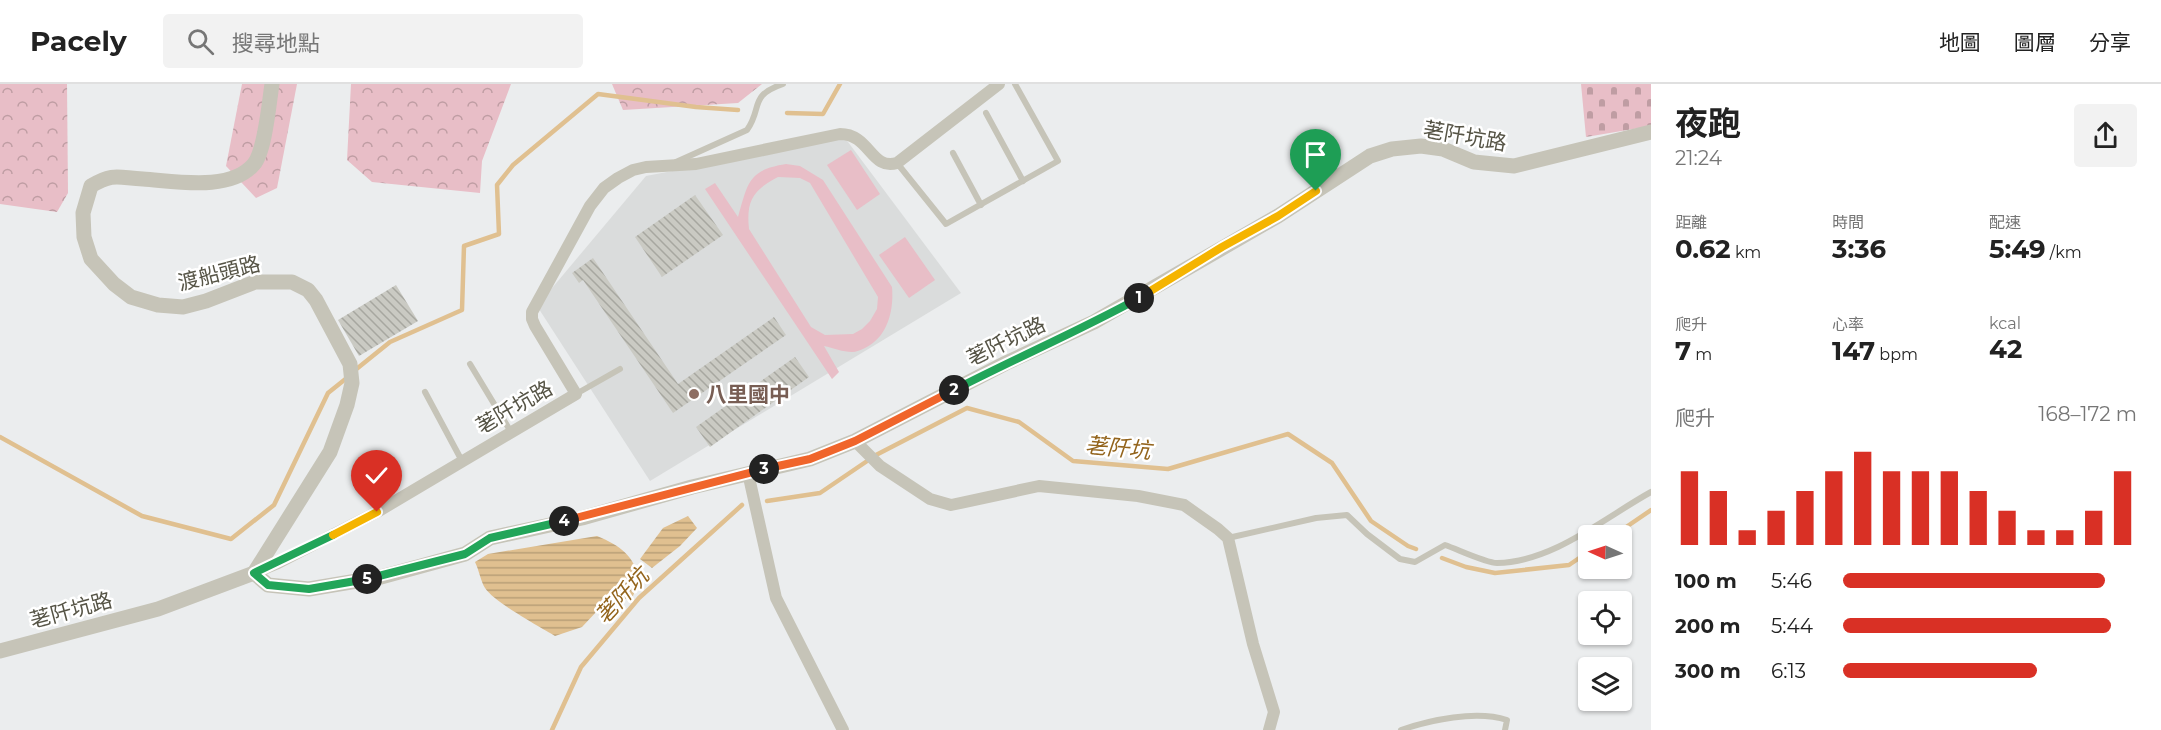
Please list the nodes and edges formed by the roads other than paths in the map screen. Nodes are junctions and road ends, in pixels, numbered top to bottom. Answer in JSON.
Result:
{"nodes":[{"id":1,"x":272,"y":84,"type":"edge"},
{"id":2,"x":783,"y":84,"type":"edge"},
{"id":3,"x":999,"y":84,"type":"edge"},
{"id":4,"x":1015,"y":84,"type":"edge"},
{"id":5,"x":986,"y":113,"type":"dead end"},
{"id":6,"x":1651,"y":132,"type":"edge"},
{"id":7,"x":952,"y":153,"type":"dead end"},
{"id":8,"x":897,"y":163,"type":"junction"},
{"id":9,"x":664,"y":167,"type":"junction"},
{"id":10,"x":1023,"y":181,"type":"junction"},
{"id":11,"x":981,"y":205,"type":"junction"},
{"id":12,"x":470,"y":364,"type":"dead end"},
{"id":13,"x":620,"y":369,"type":"dead end"},
{"id":14,"x":425,"y":392,"type":"dead end"},
{"id":15,"x":576,"y":394,"type":"junction"},
{"id":16,"x":512,"y":433,"type":"junction"},
{"id":17,"x":860,"y":446,"type":"junction"},
{"id":18,"x":463,"y":461,"type":"junction"},
{"id":19,"x":748,"y":473,"type":"junction"},
{"id":20,"x":1651,"y":492,"type":"edge"},
{"id":21,"x":1228,"y":538,"type":"junction"},
{"id":22,"x":254,"y":573,"type":"junction"},
{"id":23,"x":0,"y":651,"type":"edge"},
{"id":24,"x":843,"y":730,"type":"edge"},
{"id":25,"x":1269,"y":730,"type":"edge"},
{"id":26,"x":1401,"y":730,"type":"edge"},
{"id":27,"x":1505,"y":730,"type":"edge"}],
"edges":[{"from":1,"to":22,"type":"street","name":"渡船頭路"},
{"from":2,"to":9,"type":"lane"},
{"from":3,"to":8,"type":"street"},
{"from":4,"to":10,"type":"lane"},
{"from":5,"to":10,"type":"lane"},
{"from":6,"to":17,"type":"street","name":"荖阡坑路"},
{"from":7,"to":11,"type":"lane"},
{"from":8,"to":9,"type":"street","name":"荖阡坑路"},
{"from":8,"to":11,"type":"lane"},
{"from":9,"to":15,"type":"street","name":"荖阡坑路"},
{"from":10,"to":11,"type":"lane"},
{"from":12,"to":16,"type":"lane"},
{"from":13,"to":15,"type":"lane"},
{"from":14,"to":18,"type":"lane"},
{"from":15,"to":16,"type":"street","name":"荖阡坑路"},
{"from":16,"to":18,"type":"street","name":"荖阡坑路"},
{"from":17,"to":19,"type":"street","name":"荖阡坑路"},
{"from":17,"to":21,"type":"street"},
{"from":18,"to":22,"type":"street","name":"荖阡坑路"},
{"from":19,"to":22,"type":"street","name":"荖阡坑路"},
{"from":19,"to":24,"type":"street"},
{"from":20,"to":21,"type":"lane"},
{"from":21,"to":25,"type":"street"},
{"from":22,"to":23,"type":"street","name":"荖阡坑路"},
{"from":26,"to":27,"type":"lane"}]}
